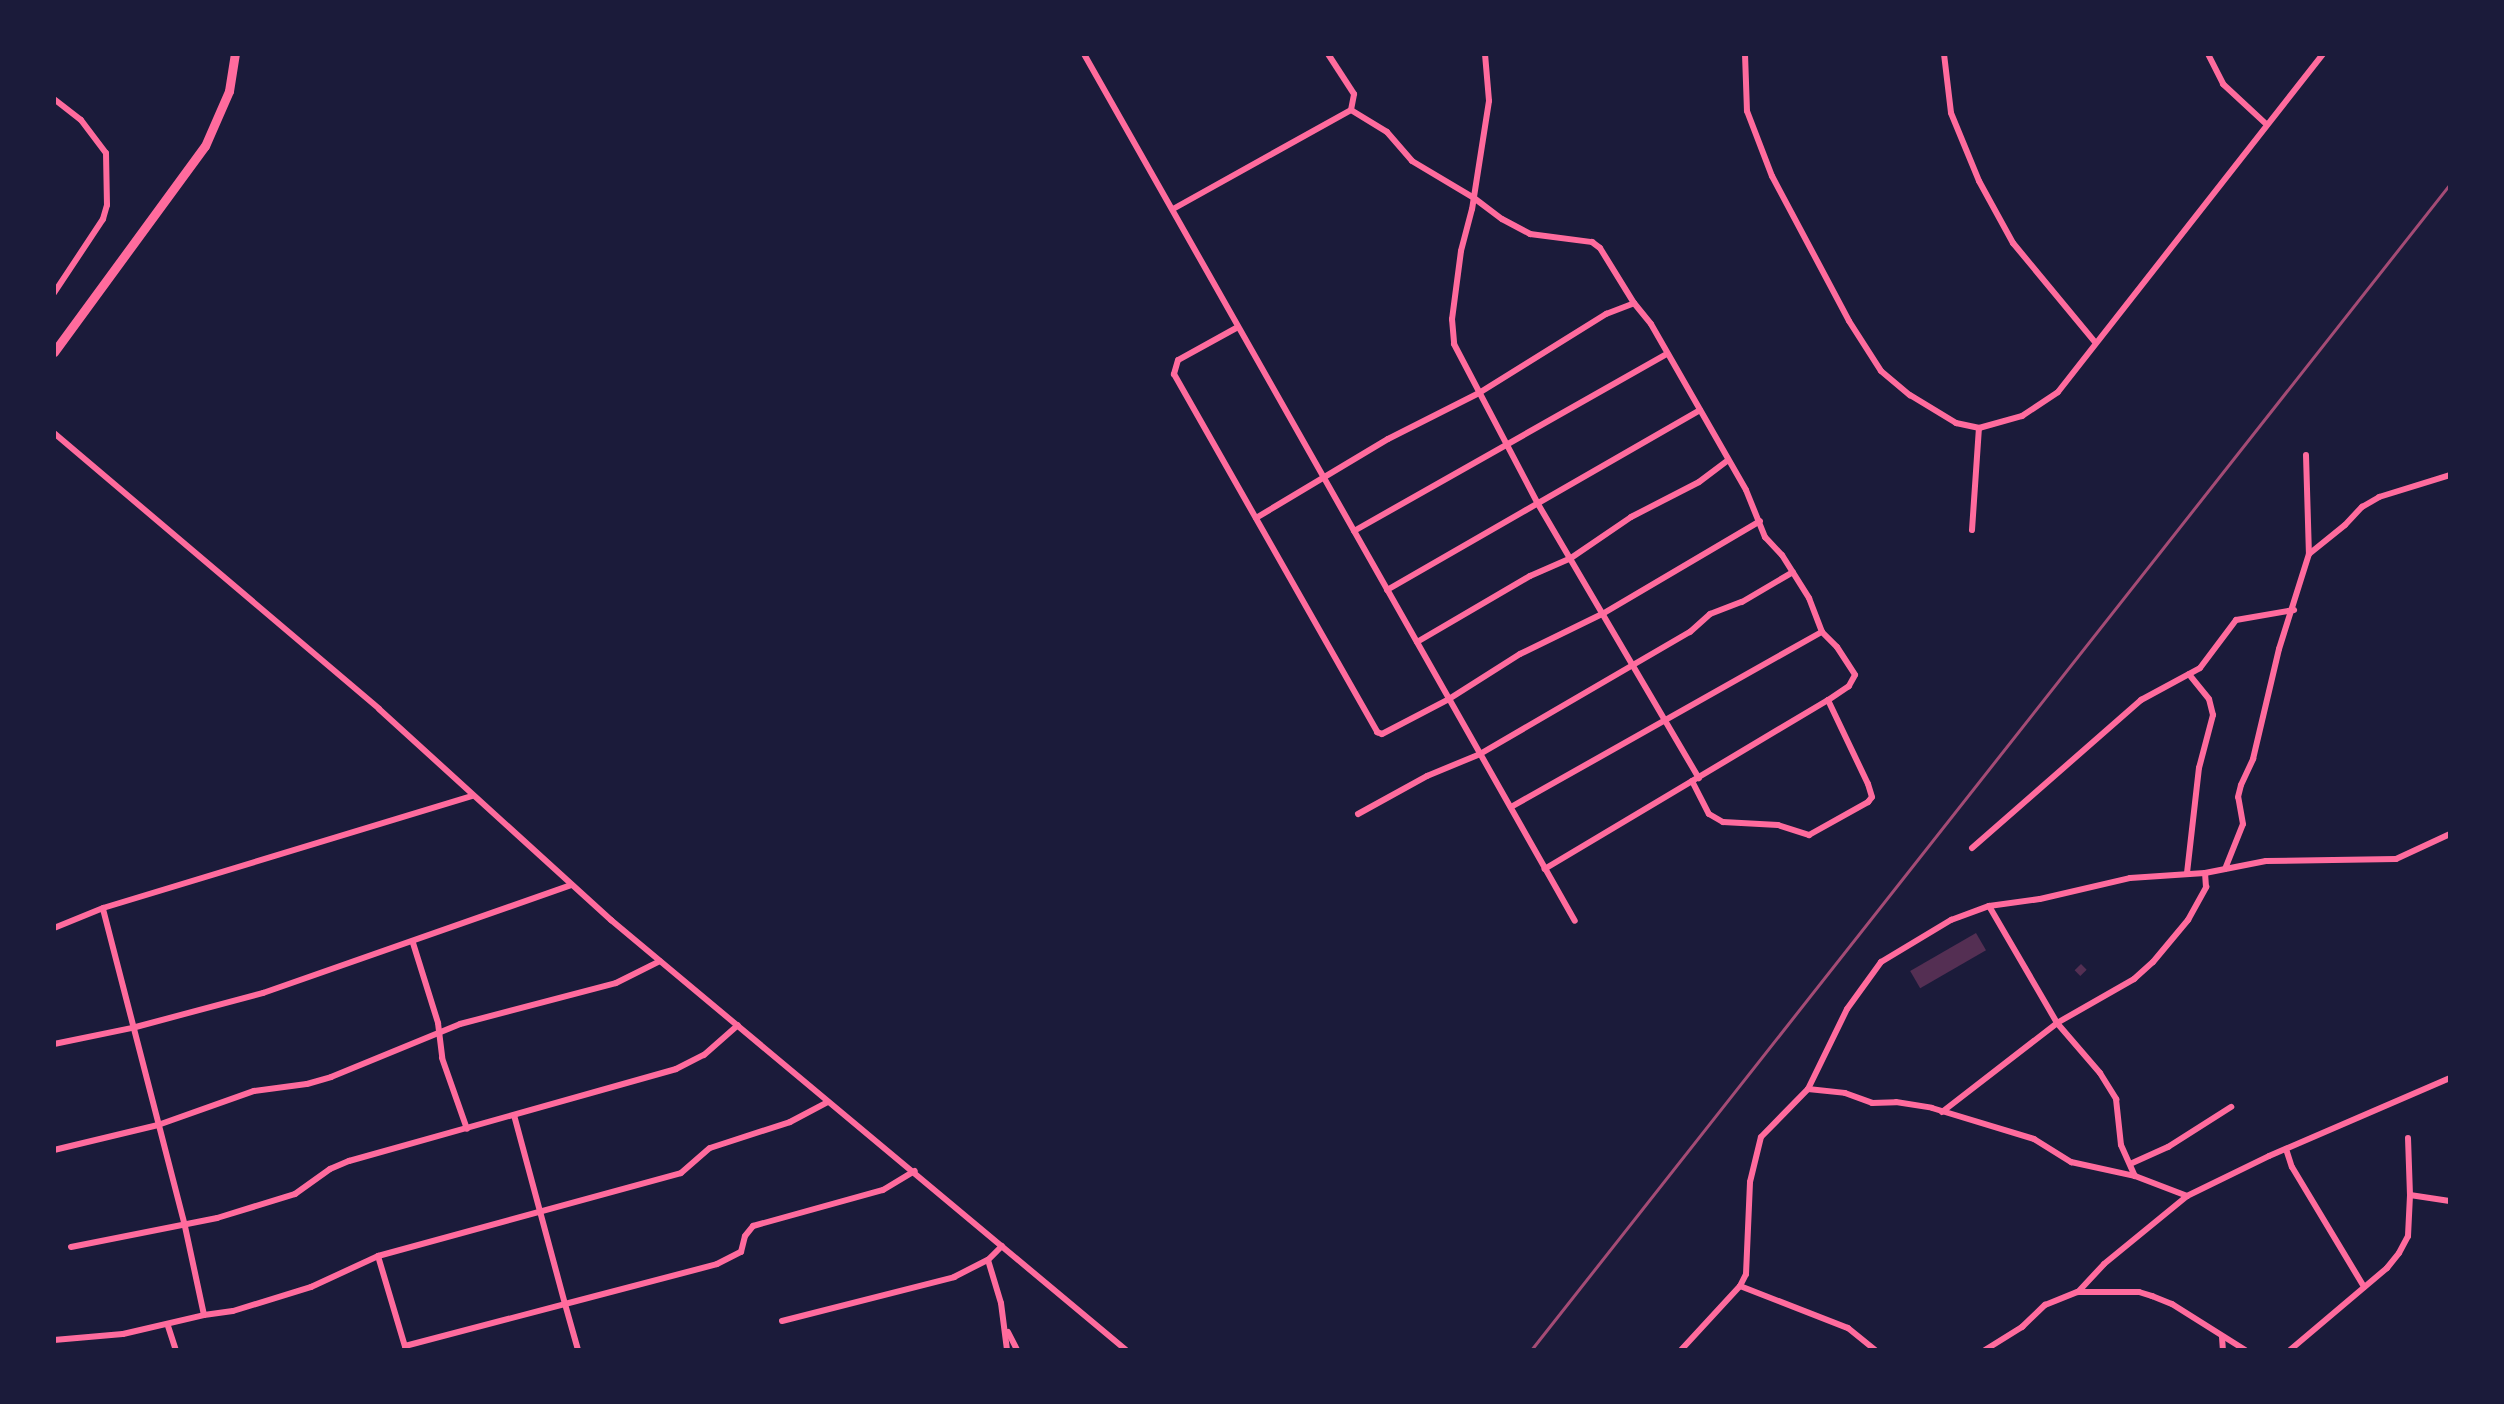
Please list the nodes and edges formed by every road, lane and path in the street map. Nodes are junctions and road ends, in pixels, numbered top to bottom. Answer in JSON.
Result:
{"nodes":[{"id":1,"x":235,"y":54,"type":"edge"},
{"id":2,"x":1084,"y":54,"type":"edge"},
{"id":3,"x":1328,"y":54,"type":"edge"},
{"id":4,"x":1485,"y":54,"type":"edge"},
{"id":5,"x":1745,"y":54,"type":"edge"},
{"id":6,"x":1944,"y":54,"type":"edge"},
{"id":7,"x":2208,"y":54,"type":"edge"},
{"id":8,"x":2323,"y":54,"type":"edge"},
{"id":9,"x":54,"y":99,"type":"edge"},
{"id":10,"x":1351,"y":110,"type":"junction"},
{"id":11,"x":2266,"y":124,"type":"junction"},
{"id":12,"x":1474,"y":198,"type":"junction"},
{"id":13,"x":1173,"y":209,"type":"junction"},
{"id":14,"x":54,"y":293,"type":"edge"},
{"id":15,"x":1634,"y":303,"type":"junction"},
{"id":16,"x":1238,"y":327,"type":"junction"},
{"id":17,"x":2095,"y":342,"type":"junction"},
{"id":18,"x":54,"y":352,"type":"edge"},
{"id":19,"x":1667,"y":354,"type":"junction"},
{"id":20,"x":1479,"y":393,"type":"junction"},
{"id":21,"x":1700,"y":410,"type":"junction"},
{"id":22,"x":1979,"y":428,"type":"junction"},
{"id":23,"x":54,"y":433,"type":"edge"},
{"id":24,"x":1507,"y":447,"type":"junction"},
{"id":25,"x":2306,"y":455,"type":"dead end"},
{"id":26,"x":1728,"y":460,"type":"junction"},
{"id":27,"x":2450,"y":475,"type":"edge"},
{"id":28,"x":1324,"y":478,"type":"junction"},
{"id":29,"x":1538,"y":504,"type":"junction"},
{"id":30,"x":1256,"y":518,"type":"junction"},
{"id":31,"x":1760,"y":521,"type":"junction"},
{"id":32,"x":1972,"y":530,"type":"dead end"},
{"id":33,"x":1354,"y":531,"type":"junction"},
{"id":34,"x":2309,"y":554,"type":"junction"},
{"id":35,"x":1571,"y":558,"type":"junction"},
{"id":36,"x":1793,"y":572,"type":"junction"},
{"id":37,"x":1387,"y":590,"type":"junction"},
{"id":38,"x":2294,"y":610,"type":"junction"},
{"id":39,"x":1604,"y":613,"type":"junction"},
{"id":40,"x":1822,"y":632,"type":"junction"},
{"id":41,"x":1417,"y":642,"type":"junction"},
{"id":42,"x":1635,"y":665,"type":"junction"},
{"id":43,"x":2189,"y":674,"type":"junction"},
{"id":44,"x":1449,"y":699,"type":"junction"},
{"id":45,"x":1828,"y":700,"type":"junction"},
{"id":46,"x":1667,"y":721,"type":"junction"},
{"id":47,"x":1480,"y":754,"type":"junction"},
{"id":48,"x":1696,"y":779,"type":"junction"},
{"id":49,"x":472,"y":796,"type":"junction"},
{"id":50,"x":1511,"y":807,"type":"junction"},
{"id":51,"x":1358,"y":814,"type":"dead end"},
{"id":52,"x":2450,"y":834,"type":"edge"},
{"id":53,"x":1972,"y":848,"type":"dead end"},
{"id":54,"x":1545,"y":869,"type":"junction"},
{"id":55,"x":2225,"y":869,"type":"junction"},
{"id":56,"x":2187,"y":873,"type":"junction"},
{"id":57,"x":2205,"y":873,"type":"junction"},
{"id":58,"x":572,"y":885,"type":"junction"},
{"id":59,"x":1989,"y":906,"type":"junction"},
{"id":60,"x":103,"y":908,"type":"junction"},
{"id":61,"x":1575,"y":921,"type":"dead end"},
{"id":62,"x":54,"y":928,"type":"edge"},
{"id":63,"x":413,"y":943,"type":"junction"},
{"id":64,"x":660,"y":961,"type":"junction"},
{"id":65,"x":2057,"y":1023,"type":"junction"},
{"id":66,"x":738,"y":1025,"type":"junction"},
{"id":67,"x":132,"y":1028,"type":"junction"},
{"id":68,"x":438,"y":1034,"type":"junction"},
{"id":69,"x":54,"y":1044,"type":"edge"},
{"id":70,"x":2450,"y":1078,"type":"edge"},
{"id":71,"x":1808,"y":1089,"type":"junction"},
{"id":72,"x":828,"y":1102,"type":"junction"},
{"id":73,"x":2231,"y":1107,"type":"dead end"},
{"id":74,"x":1942,"y":1112,"type":"junction"},
{"id":75,"x":514,"y":1115,"type":"junction"},
{"id":76,"x":158,"y":1125,"type":"junction"},
{"id":77,"x":467,"y":1129,"type":"junction"},
{"id":78,"x":2408,"y":1138,"type":"dead end"},
{"id":79,"x":2286,"y":1149,"type":"junction"},
{"id":80,"x":54,"y":1150,"type":"edge"},
{"id":81,"x":2130,"y":1164,"type":"junction"},
{"id":82,"x":915,"y":1171,"type":"junction"},
{"id":83,"x":2135,"y":1176,"type":"junction"},
{"id":84,"x":2410,"y":1195,"type":"junction"},
{"id":85,"x":2187,"y":1196,"type":"junction"},
{"id":86,"x":2450,"y":1201,"type":"edge"},
{"id":87,"x":539,"y":1210,"type":"junction"},
{"id":88,"x":185,"y":1226,"type":"junction"},
{"id":89,"x":1002,"y":1246,"type":"junction"},
{"id":90,"x":71,"y":1247,"type":"dead end"},
{"id":91,"x":378,"y":1256,"type":"junction"},
{"id":92,"x":988,"y":1260,"type":"junction"},
{"id":93,"x":1740,"y":1286,"type":"junction"},
{"id":94,"x":2364,"y":1287,"type":"junction"},
{"id":95,"x":2078,"y":1292,"type":"junction"},
{"id":96,"x":565,"y":1304,"type":"junction"},
{"id":97,"x":204,"y":1315,"type":"junction"},
{"id":98,"x":782,"y":1321,"type":"dead end"},
{"id":99,"x":168,"y":1326,"type":"junction"},
{"id":100,"x":1005,"y":1326,"type":"junction"},
{"id":101,"x":2222,"y":1337,"type":"junction"},
{"id":102,"x":54,"y":1340,"type":"edge"},
{"id":103,"x":405,"y":1348,"type":"edge"},
{"id":104,"x":176,"y":1350,"type":"edge"},
{"id":105,"x":578,"y":1350,"type":"edge"},
{"id":106,"x":1007,"y":1350,"type":"edge"},
{"id":107,"x":1017,"y":1350,"type":"edge"},
{"id":108,"x":1126,"y":1350,"type":"edge"},
{"id":109,"x":1681,"y":1350,"type":"edge"},
{"id":110,"x":1875,"y":1350,"type":"edge"},
{"id":111,"x":1985,"y":1350,"type":"edge"},
{"id":112,"x":2223,"y":1350,"type":"edge"},
{"id":113,"x":2245,"y":1350,"type":"edge"},
{"id":114,"x":2290,"y":1350,"type":"edge"}],
"edges":[{"from":1,"to":18,"type":"main road"},
{"from":2,"to":13,"type":"street"},
{"from":3,"to":10,"type":"street"},
{"from":4,"to":12,"type":"street"},
{"from":5,"to":22,"type":"street"},
{"from":6,"to":17,"type":"street"},
{"from":7,"to":11,"type":"street"},
{"from":8,"to":11,"type":"street"},
{"from":9,"to":14,"type":"street"},
{"from":10,"to":12,"type":"street"},
{"from":10,"to":13,"type":"street"},
{"from":11,"to":17,"type":"street"},
{"from":12,"to":15,"type":"street"},
{"from":12,"to":20,"type":"street"},
{"from":13,"to":16,"type":"street"},
{"from":15,"to":19,"type":"street"},
{"from":15,"to":20,"type":"street"},
{"from":16,"to":28,"type":"street"},
{"from":16,"to":30,"type":"street"},
{"from":17,"to":22,"type":"street"},
{"from":19,"to":21,"type":"street"},
{"from":19,"to":24,"type":"street"},
{"from":20,"to":24,"type":"street"},
{"from":20,"to":28,"type":"street"},
{"from":21,"to":26,"type":"street"},
{"from":21,"to":29,"type":"street"},
{"from":22,"to":32,"type":"street"},
{"from":23,"to":49,"type":"street"},
{"from":24,"to":29,"type":"street"},
{"from":24,"to":33,"type":"street"},
{"from":25,"to":34,"type":"street"},
{"from":26,"to":31,"type":"street"},
{"from":26,"to":35,"type":"street"},
{"from":27,"to":34,"type":"street"},
{"from":28,"to":30,"type":"street"},
{"from":28,"to":33,"type":"street"},
{"from":29,"to":35,"type":"street"},
{"from":29,"to":37,"type":"street"},
{"from":30,"to":44,"type":"street"},
{"from":31,"to":36,"type":"street"},
{"from":31,"to":39,"type":"street"},
{"from":33,"to":37,"type":"street"},
{"from":34,"to":38,"type":"street"},
{"from":35,"to":39,"type":"street"},
{"from":35,"to":41,"type":"street"},
{"from":36,"to":40,"type":"street"},
{"from":36,"to":42,"type":"street"},
{"from":37,"to":41,"type":"street"},
{"from":38,"to":43,"type":"street"},
{"from":38,"to":55,"type":"street"},
{"from":39,"to":42,"type":"street"},
{"from":39,"to":44,"type":"street"},
{"from":40,"to":45,"type":"street"},
{"from":40,"to":46,"type":"street"},
{"from":41,"to":44,"type":"street"},
{"from":42,"to":46,"type":"street"},
{"from":42,"to":47,"type":"street"},
{"from":43,"to":53,"type":"street"},
{"from":43,"to":56,"type":"street"},
{"from":44,"to":47,"type":"street"},
{"from":45,"to":48,"type":"street"},
{"from":45,"to":48,"type":"street"},
{"from":46,"to":48,"type":"street"},
{"from":46,"to":50,"type":"street"},
{"from":47,"to":50,"type":"street"},
{"from":47,"to":51,"type":"street"},
{"from":48,"to":54,"type":"street"},
{"from":49,"to":58,"type":"street"},
{"from":49,"to":60,"type":"street"},
{"from":50,"to":54,"type":"street"},
{"from":52,"to":55,"type":"street"},
{"from":54,"to":61,"type":"street"},
{"from":55,"to":57,"type":"street"},
{"from":56,"to":57,"type":"street"},
{"from":56,"to":59,"type":"street"},
{"from":57,"to":65,"type":"street"},
{"from":58,"to":63,"type":"street"},
{"from":58,"to":64,"type":"street"},
{"from":59,"to":65,"type":"street"},
{"from":59,"to":71,"type":"street"},
{"from":60,"to":62,"type":"street"},
{"from":60,"to":67,"type":"street"},
{"from":63,"to":67,"type":"street"},
{"from":63,"to":68,"type":"street"},
{"from":64,"to":66,"type":"street"},
{"from":64,"to":68,"type":"street"},
{"from":65,"to":74,"type":"street"},
{"from":65,"to":81,"type":"street"},
{"from":66,"to":72,"type":"street"},
{"from":66,"to":75,"type":"street"},
{"from":67,"to":69,"type":"street"},
{"from":67,"to":76,"type":"street"},
{"from":68,"to":76,"type":"street"},
{"from":68,"to":77,"type":"street"},
{"from":70,"to":79,"type":"street"},
{"from":71,"to":74,"type":"street"},
{"from":71,"to":93,"type":"street"},
{"from":72,"to":82,"type":"street"},
{"from":72,"to":87,"type":"street"},
{"from":73,"to":81,"type":"street"},
{"from":74,"to":83,"type":"street"},
{"from":75,"to":77,"type":"street"},
{"from":75,"to":87,"type":"street"},
{"from":76,"to":80,"type":"street"},
{"from":76,"to":88,"type":"street"},
{"from":77,"to":88,"type":"street"},
{"from":78,"to":84,"type":"street"},
{"from":79,"to":85,"type":"street"},
{"from":79,"to":94,"type":"street"},
{"from":81,"to":83,"type":"street"},
{"from":82,"to":89,"type":"street"},
{"from":82,"to":96,"type":"street"},
{"from":83,"to":85,"type":"street"},
{"from":84,"to":86,"type":"street"},
{"from":84,"to":94,"type":"street"},
{"from":85,"to":95,"type":"street"},
{"from":87,"to":91,"type":"street"},
{"from":87,"to":96,"type":"street"},
{"from":88,"to":90,"type":"street"},
{"from":88,"to":97,"type":"street"},
{"from":89,"to":92,"type":"street"},
{"from":89,"to":108,"type":"street"},
{"from":91,"to":97,"type":"street"},
{"from":91,"to":103,"type":"street"},
{"from":92,"to":98,"type":"street"},
{"from":92,"to":100,"type":"street"},
{"from":93,"to":109,"type":"street"},
{"from":93,"to":110,"type":"street"},
{"from":94,"to":114,"type":"street"},
{"from":95,"to":101,"type":"street"},
{"from":95,"to":111,"type":"street"},
{"from":96,"to":103,"type":"street"},
{"from":96,"to":105,"type":"street"},
{"from":97,"to":99,"type":"street"},
{"from":99,"to":102,"type":"street"},
{"from":99,"to":104,"type":"street"},
{"from":100,"to":106,"type":"street"},
{"from":100,"to":107,"type":"street"},
{"from":101,"to":112,"type":"street"},
{"from":101,"to":113,"type":"street"}]}
